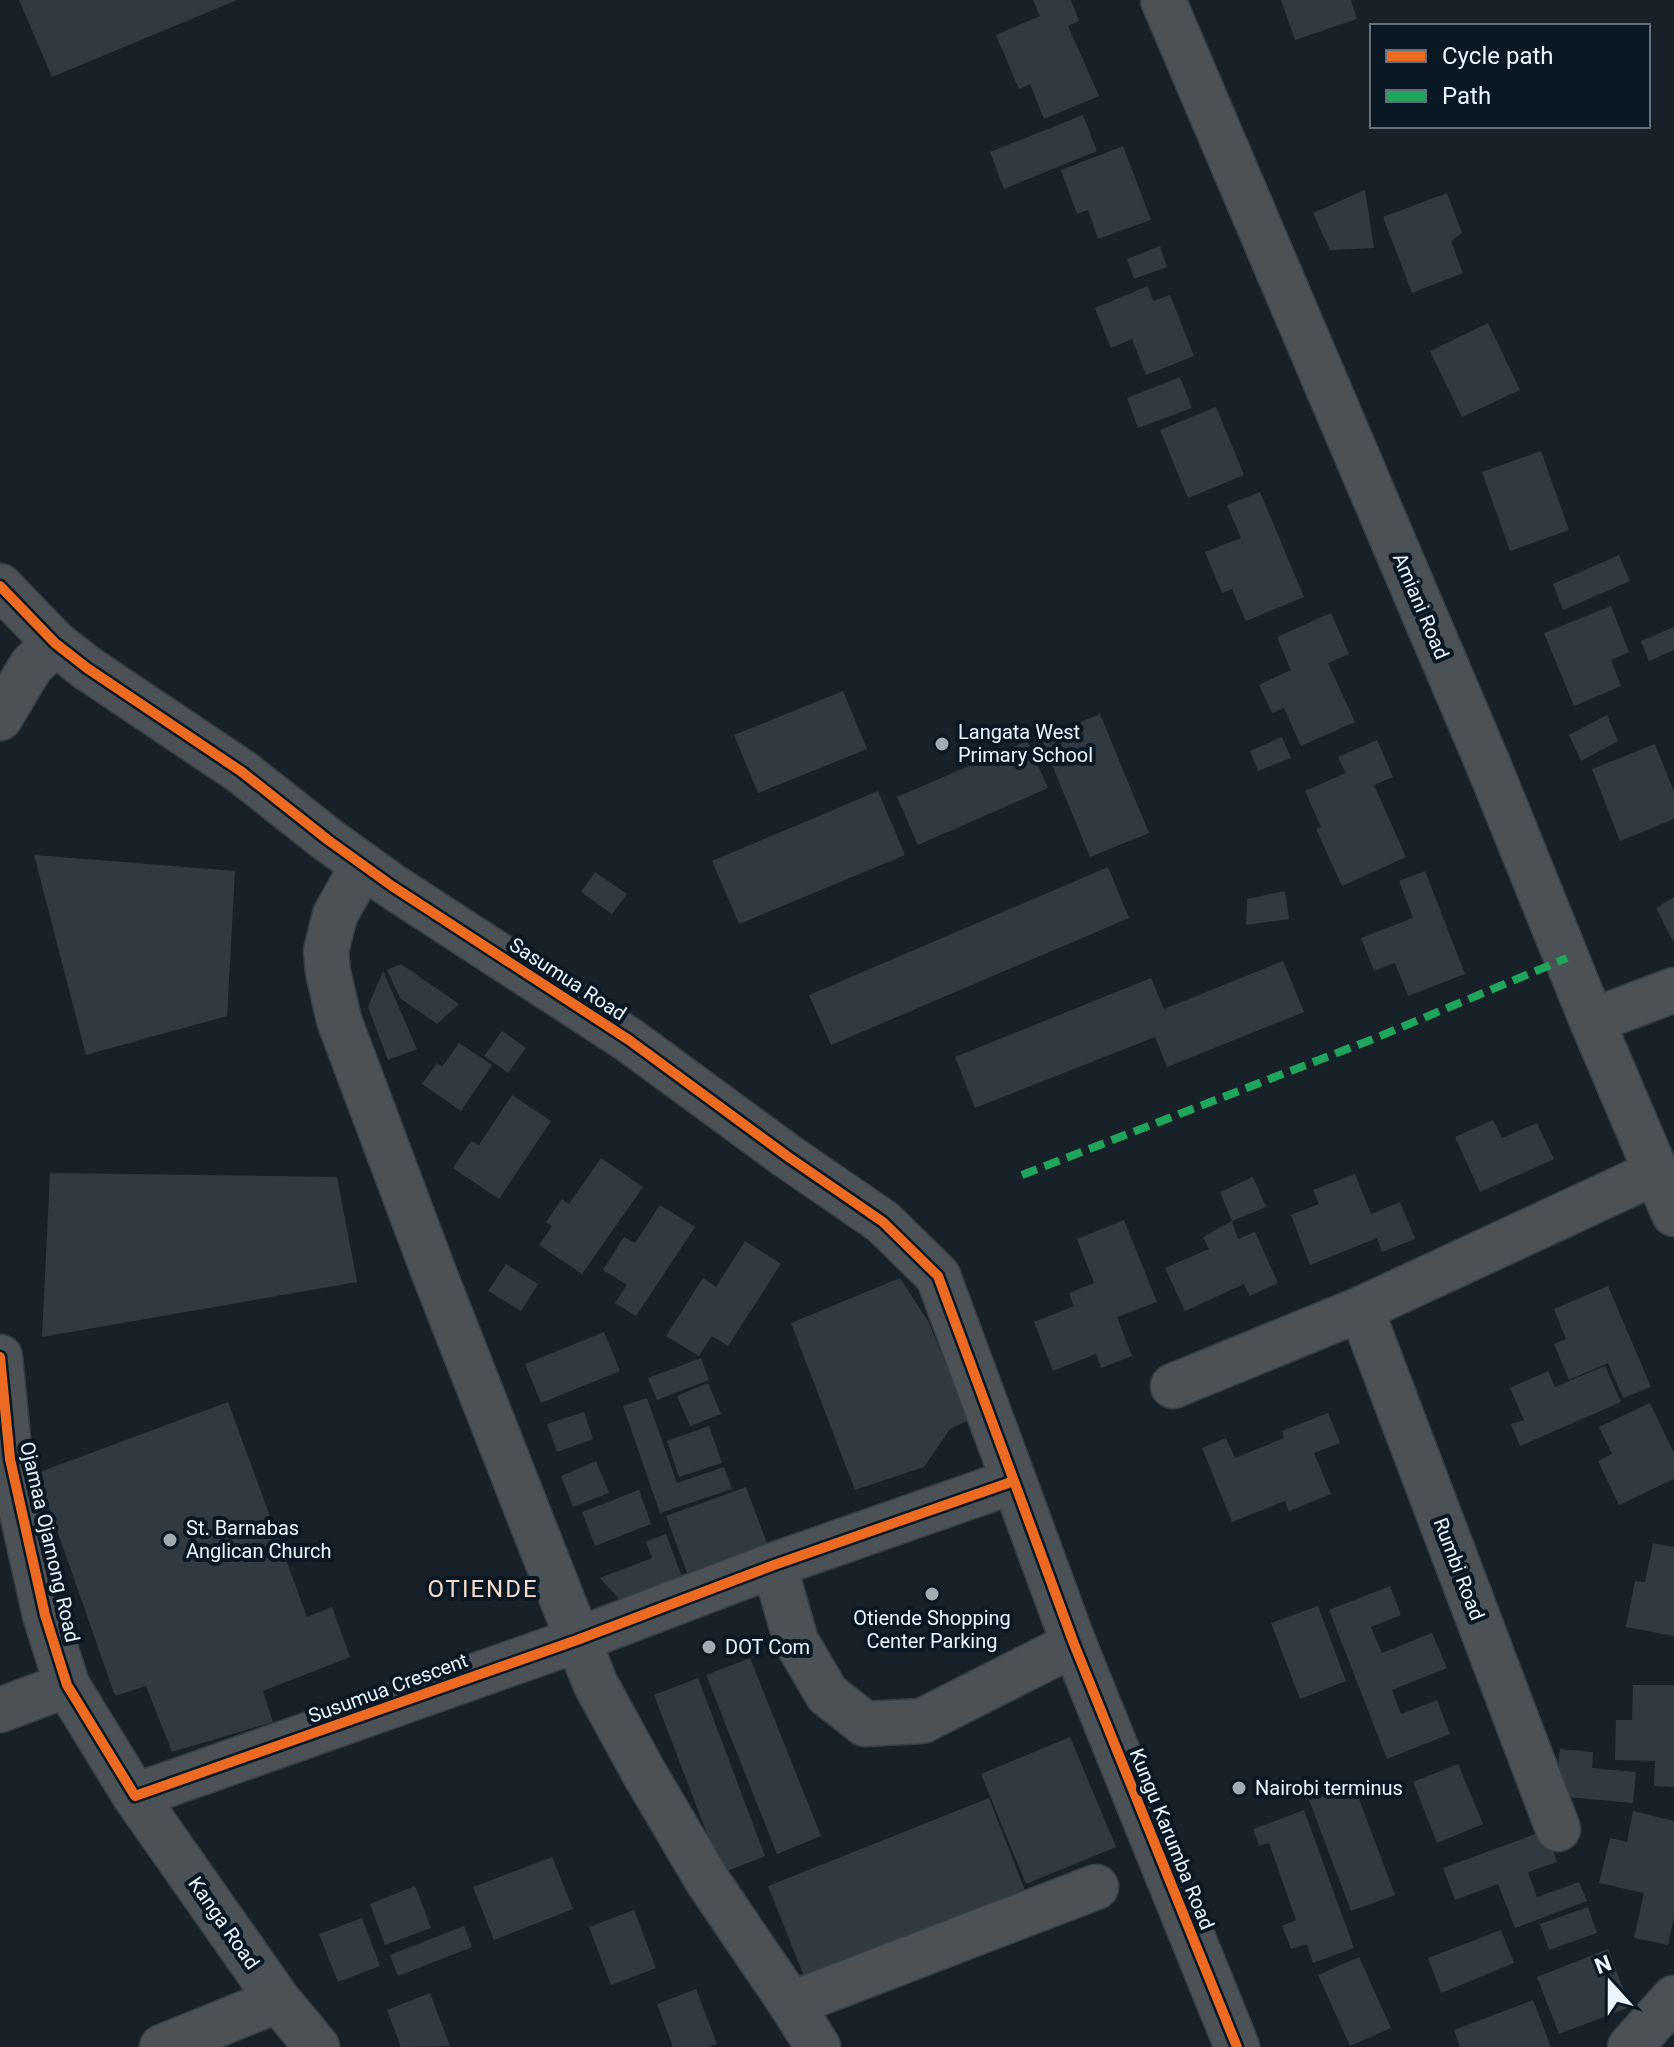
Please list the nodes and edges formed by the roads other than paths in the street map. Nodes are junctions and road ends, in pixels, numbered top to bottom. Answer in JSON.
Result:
{"nodes":[{"id":1,"x":1163,"y":0,"type":"edge"},
{"id":2,"x":0,"y":586,"type":"edge"},
{"id":3,"x":55,"y":643,"type":"junction"},
{"id":4,"x":0,"y":718,"type":"edge"},
{"id":5,"x":363,"y":865,"type":"junction"},
{"id":6,"x":1674,"y":990,"type":"edge"},
{"id":7,"x":1592,"y":1021,"type":"junction"},
{"id":8,"x":1656,"y":1172,"type":"junction"},
{"id":9,"x":1674,"y":1214,"type":"edge"},
{"id":10,"x":1361,"y":1309,"type":"junction"},
{"id":11,"x":0,"y":1357,"type":"edge"},
{"id":12,"x":1173,"y":1386,"type":"dead end"},
{"id":13,"x":1014,"y":1481,"type":"junction"},
{"id":14,"x":774,"y":1565,"type":"junction"},
{"id":15,"x":577,"y":1640,"type":"junction"},
{"id":16,"x":1074,"y":1644,"type":"junction"},
{"id":17,"x":67,"y":1685,"type":"junction"},
{"id":18,"x":0,"y":1710,"type":"edge"},
{"id":19,"x":135,"y":1796,"type":"junction"},
{"id":20,"x":1558,"y":1829,"type":"dead end"},
{"id":21,"x":1096,"y":1887,"type":"dead end"},
{"id":22,"x":1674,"y":1998,"type":"edge"},
{"id":23,"x":278,"y":2000,"type":"junction"},
{"id":24,"x":791,"y":2004,"type":"junction"},
{"id":25,"x":162,"y":2047,"type":"edge"},
{"id":26,"x":317,"y":2047,"type":"edge"},
{"id":27,"x":818,"y":2047,"type":"edge"},
{"id":28,"x":1237,"y":2047,"type":"edge"},
{"id":29,"x":1630,"y":2047,"type":"edge"}],
"edges":[{"from":1,"to":7,"type":"street","name":"Amiani Road"},
{"from":2,"to":3,"type":"street","name":"Sasumua Road"},
{"from":3,"to":4,"type":"street"},
{"from":3,"to":5,"type":"street","name":"Sasumua Road"},
{"from":5,"to":13,"type":"street","name":"Sasumua Road"},
{"from":5,"to":15,"type":"street"},
{"from":6,"to":7,"type":"street"},
{"from":7,"to":8,"type":"street","name":"Amiani Road"},
{"from":8,"to":9,"type":"street","name":"Amiani Road"},
{"from":8,"to":10,"type":"street"},
{"from":10,"to":12,"type":"street"},
{"from":10,"to":20,"type":"street","name":"Rumbi Road"},
{"from":11,"to":17,"type":"street","name":"Ojamaa Ojamong Road"},
{"from":13,"to":14,"type":"street","name":"Susumua Crescent"},
{"from":13,"to":16,"type":"street","name":"Sasumua Road"},
{"from":14,"to":15,"type":"street","name":"Susumua Crescent"},
{"from":14,"to":16,"type":"street"},
{"from":15,"to":19,"type":"street","name":"Susumua Crescent"},
{"from":15,"to":24,"type":"street"},
{"from":16,"to":28,"type":"street","name":"Kungu Karumba Road"},
{"from":17,"to":18,"type":"street"},
{"from":17,"to":19,"type":"street"},
{"from":19,"to":23,"type":"street","name":"Kanga Road"},
{"from":21,"to":24,"type":"street"},
{"from":22,"to":29,"type":"street"},
{"from":23,"to":25,"type":"street"},
{"from":23,"to":26,"type":"street","name":"Kanga Road"},
{"from":24,"to":27,"type":"street"}]}
